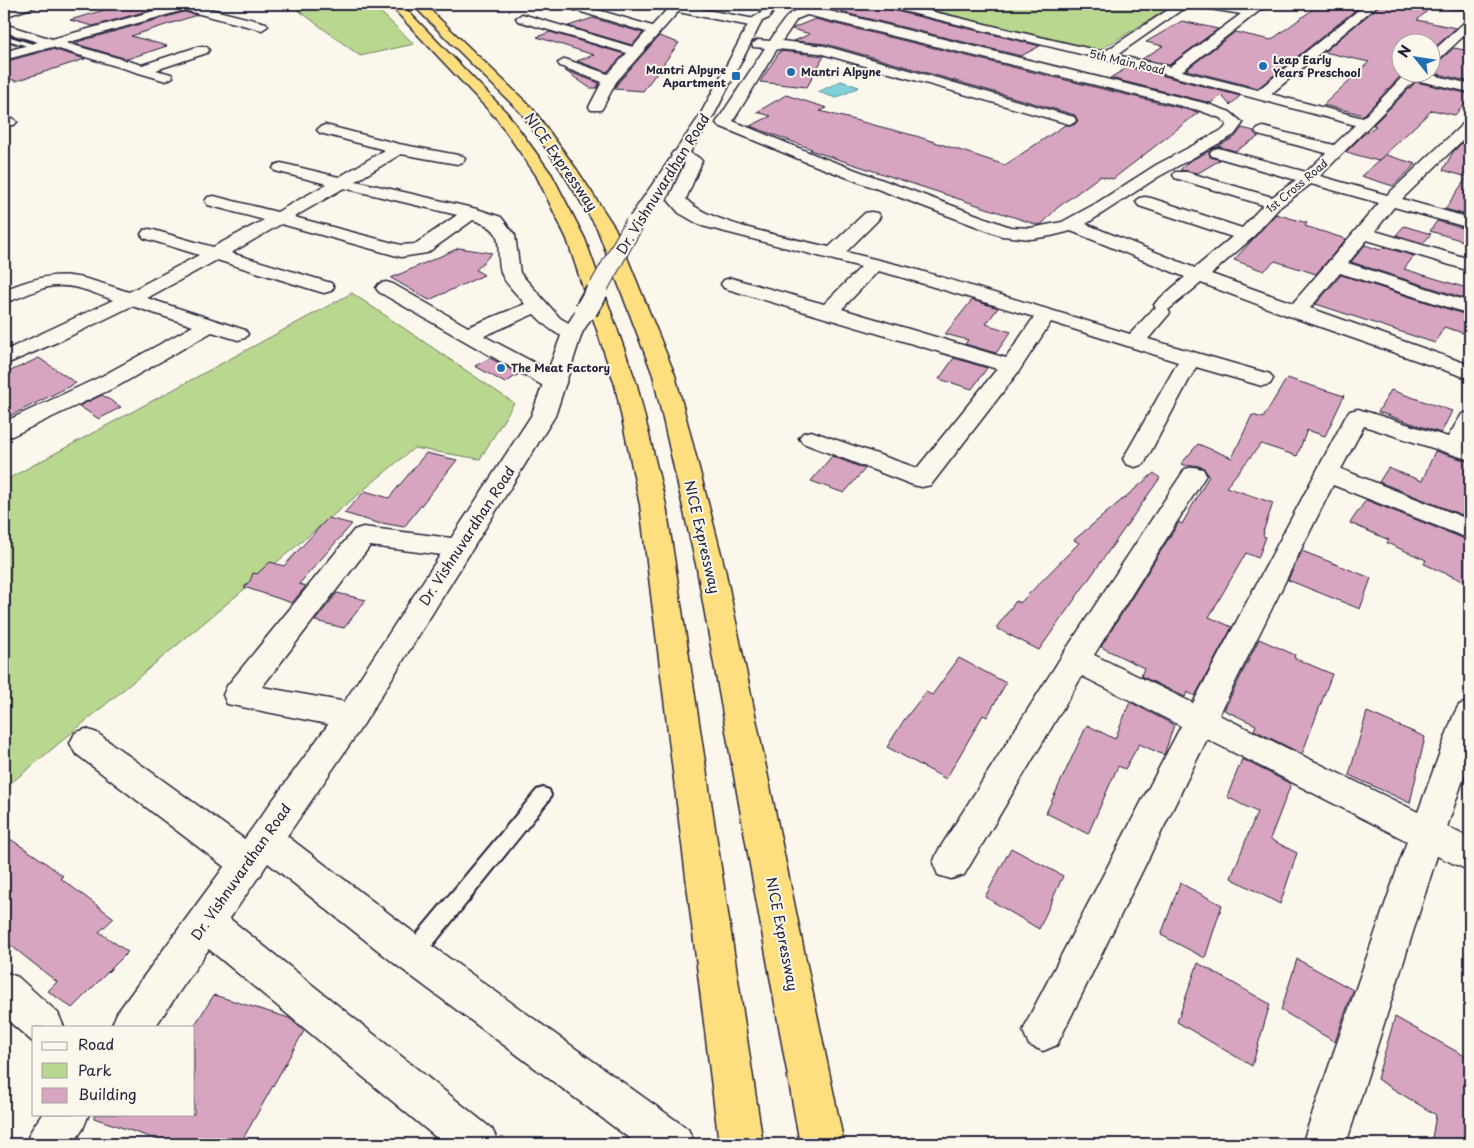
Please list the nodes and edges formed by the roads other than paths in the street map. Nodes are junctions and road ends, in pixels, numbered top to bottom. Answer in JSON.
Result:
{"nodes":[{"id":1,"x":33,"y":4,"type":"edge"},
{"id":2,"x":395,"y":4,"type":"edge"},
{"id":3,"x":418,"y":4,"type":"edge"},
{"id":4,"x":566,"y":4,"type":"edge"},
{"id":5,"x":660,"y":4,"type":"edge"},
{"id":6,"x":772,"y":4,"type":"edge"},
{"id":7,"x":886,"y":4,"type":"edge"},
{"id":8,"x":1184,"y":4,"type":"edge"},
{"id":9,"x":1204,"y":4,"type":"edge"},
{"id":10,"x":1262,"y":4,"type":"edge"},
{"id":11,"x":1373,"y":4,"type":"edge"},
{"id":12,"x":1450,"y":4,"type":"edge"},
{"id":13,"x":180,"y":5,"type":"edge"},
{"id":14,"x":914,"y":6,"type":"edge"},
{"id":15,"x":1470,"y":6,"type":"edge"},
{"id":16,"x":675,"y":8,"type":"junction"},
{"id":17,"x":1251,"y":12,"type":"junction"},
{"id":18,"x":4,"y":13,"type":"edge"},
{"id":19,"x":755,"y":17,"type":"junction"},
{"id":20,"x":522,"y":18,"type":"dead end"},
{"id":21,"x":1470,"y":24,"type":"edge"},
{"id":22,"x":262,"y":26,"type":"dead end"},
{"id":23,"x":4,"y":28,"type":"edge"},
{"id":24,"x":655,"y":31,"type":"junction"},
{"id":25,"x":4,"y":37,"type":"edge"},
{"id":26,"x":52,"y":42,"type":"junction"},
{"id":27,"x":744,"y":42,"type":"junction"},
{"id":28,"x":773,"y":45,"type":"junction"},
{"id":29,"x":37,"y":46,"type":"junction"},
{"id":30,"x":1442,"y":49,"type":"edge"},
{"id":31,"x":202,"y":50,"type":"dead end"},
{"id":32,"x":637,"y":52,"type":"junction"},
{"id":33,"x":4,"y":56,"type":"edge"},
{"id":34,"x":1106,"y":57,"type":"junction"},
{"id":35,"x":565,"y":63,"type":"dead end"},
{"id":36,"x":141,"y":70,"type":"junction"},
{"id":37,"x":1171,"y":72,"type":"junction"},
{"id":38,"x":166,"y":78,"type":"dead end"},
{"id":39,"x":610,"y":80,"type":"junction"},
{"id":40,"x":1442,"y":81,"type":"edge"},
{"id":41,"x":1406,"y":82,"type":"edge"},
{"id":42,"x":1470,"y":88,"type":"edge"},
{"id":43,"x":720,"y":90,"type":"junction"},
{"id":44,"x":743,"y":90,"type":"junction"},
{"id":45,"x":1261,"y":95,"type":"junction"},
{"id":46,"x":596,"y":107,"type":"dead end"},
{"id":47,"x":1069,"y":120,"type":"dead end"},
{"id":48,"x":1366,"y":123,"type":"junction"},
{"id":49,"x":1470,"y":125,"type":"edge"},
{"id":50,"x":325,"y":130,"type":"dead end"},
{"id":51,"x":1263,"y":132,"type":"dead end"},
{"id":52,"x":399,"y":149,"type":"junction"},
{"id":53,"x":1337,"y":151,"type":"junction"},
{"id":54,"x":1218,"y":153,"type":"dead end"},
{"id":55,"x":679,"y":155,"type":"junction"},
{"id":56,"x":456,"y":159,"type":"dead end"},
{"id":57,"x":281,"y":168,"type":"dead end"},
{"id":58,"x":1181,"y":175,"type":"dead end"},
{"id":59,"x":1309,"y":178,"type":"junction"},
{"id":60,"x":343,"y":182,"type":"junction"},
{"id":61,"x":1390,"y":200,"type":"junction"},
{"id":62,"x":214,"y":201,"type":"dead end"},
{"id":63,"x":1145,"y":202,"type":"dead end"},
{"id":64,"x":1274,"y":203,"type":"junction"},
{"id":65,"x":471,"y":213,"type":"junction"},
{"id":66,"x":871,"y":216,"type":"dead end"},
{"id":67,"x":277,"y":218,"type":"junction"},
{"id":68,"x":1470,"y":223,"type":"edge"},
{"id":69,"x":1073,"y":225,"type":"junction"},
{"id":70,"x":1363,"y":233,"type":"junction"},
{"id":71,"x":150,"y":234,"type":"dead end"},
{"id":72,"x":1245,"y":235,"type":"junction"},
{"id":73,"x":214,"y":253,"type":"junction"},
{"id":74,"x":833,"y":254,"type":"junction"},
{"id":75,"x":873,"y":265,"type":"junction"},
{"id":76,"x":1335,"y":265,"type":"junction"},
{"id":77,"x":1470,"y":265,"type":"edge"},
{"id":78,"x":1196,"y":275,"type":"junction"},
{"id":79,"x":731,"y":284,"type":"dead end"},
{"id":80,"x":324,"y":287,"type":"dead end"},
{"id":81,"x":386,"y":288,"type":"dead end"},
{"id":82,"x":4,"y":297,"type":"edge"},
{"id":83,"x":130,"y":298,"type":"junction"},
{"id":84,"x":537,"y":306,"type":"junction"},
{"id":85,"x":1470,"y":308,"type":"edge"},
{"id":86,"x":828,"y":311,"type":"junction"},
{"id":87,"x":1296,"y":312,"type":"junction"},
{"id":88,"x":1046,"y":314,"type":"junction"},
{"id":89,"x":579,"y":322,"type":"junction"},
{"id":90,"x":210,"y":325,"type":"junction"},
{"id":91,"x":238,"y":334,"type":"dead end"},
{"id":92,"x":467,"y":335,"type":"junction"},
{"id":93,"x":1134,"y":342,"type":"junction"},
{"id":94,"x":4,"y":359,"type":"edge"},
{"id":95,"x":1190,"y":359,"type":"junction"},
{"id":96,"x":1011,"y":366,"type":"junction"},
{"id":97,"x":1470,"y":372,"type":"edge"},
{"id":98,"x":1262,"y":379,"type":"dead end"},
{"id":99,"x":556,"y":383,"type":"junction"},
{"id":100,"x":1470,"y":419,"type":"edge"},
{"id":101,"x":4,"y":431,"type":"edge"},
{"id":102,"x":811,"y":438,"type":"dead end"},
{"id":103,"x":1463,"y":449,"type":"edge"},
{"id":104,"x":1134,"y":459,"type":"dead end"},
{"id":105,"x":1327,"y":473,"type":"junction"},
{"id":106,"x":1194,"y":475,"type":"dead end"},
{"id":107,"x":1470,"y":530,"type":"edge"},
{"id":108,"x":459,"y":548,"type":"junction"},
{"id":109,"x":1076,"y":660,"type":"junction"},
{"id":110,"x":1470,"y":714,"type":"edge"},
{"id":111,"x":352,"y":716,"type":"junction"},
{"id":112,"x":1200,"y":721,"type":"junction"},
{"id":113,"x":86,"y":743,"type":"dead end"},
{"id":114,"x":543,"y":795,"type":"dead end"},
{"id":115,"x":1427,"y":834,"type":"junction"},
{"id":116,"x":256,"y":852,"type":"junction"},
{"id":117,"x":1470,"y":855,"type":"edge"},
{"id":118,"x":951,"y":863,"type":"dead end"},
{"id":119,"x":206,"y":923,"type":"junction"},
{"id":120,"x":412,"y":954,"type":"junction"},
{"id":121,"x":4,"y":991,"type":"edge"},
{"id":122,"x":43,"y":1026,"type":"edge"},
{"id":123,"x":132,"y":1026,"type":"edge"},
{"id":124,"x":1043,"y":1032,"type":"dead end"},
{"id":125,"x":67,"y":1116,"type":"edge"},
{"id":126,"x":667,"y":1139,"type":"edge"},
{"id":127,"x":47,"y":1144,"type":"edge"},
{"id":128,"x":477,"y":1144,"type":"edge"},
{"id":129,"x":741,"y":1144,"type":"edge"},
{"id":130,"x":822,"y":1144,"type":"edge"},
{"id":131,"x":1324,"y":1144,"type":"edge"}],
"edges":[{"from":1,"to":18,"type":"street"},
{"from":2,"to":129,"type":"highway","name":"NICE Expressway"},
{"from":3,"to":130,"type":"highway","name":"NICE Expressway"},
{"from":4,"to":24,"type":"street"},
{"from":5,"to":16,"type":"street"},
{"from":6,"to":19,"type":"street","name":"Dr. Vishnuvardhan Road"},
{"from":7,"to":14,"type":"street","name":"5th Main Road"},
{"from":8,"to":34,"type":"street"},
{"from":9,"to":17,"type":"street"},
{"from":10,"to":17,"type":"street"},
{"from":11,"to":45,"type":"street"},
{"from":12,"to":15,"type":"street"},
{"from":13,"to":22,"type":"street"},
{"from":13,"to":26,"type":"street"},
{"from":14,"to":34,"type":"street","name":"5th Main Road"},
{"from":16,"to":19,"type":"street"},
{"from":16,"to":24,"type":"street"},
{"from":17,"to":37,"type":"street"},
{"from":19,"to":27,"type":"street","name":"Dr. Vishnuvardhan Road"},
{"from":20,"to":32,"type":"street"},
{"from":21,"to":30,"type":"street"},
{"from":23,"to":26,"type":"street"},
{"from":24,"to":32,"type":"street"},
{"from":25,"to":29,"type":"lane"},
{"from":26,"to":29,"type":"street"},
{"from":26,"to":36,"type":"street"},
{"from":27,"to":28,"type":"street"},
{"from":27,"to":43,"type":"street","name":"Dr. Vishnuvardhan Road"},
{"from":28,"to":44,"type":"street"},
{"from":28,"to":47,"type":"street"},
{"from":28,"to":69,"type":"street"},
{"from":29,"to":33,"type":"street"},
{"from":31,"to":36,"type":"street"},
{"from":32,"to":39,"type":"street"},
{"from":34,"to":37,"type":"street","name":"5th Main Road"},
{"from":35,"to":39,"type":"street"},
{"from":36,"to":38,"type":"street"},
{"from":37,"to":45,"type":"street","name":"5th Main Road"},
{"from":39,"to":46,"type":"street"},
{"from":40,"to":42,"type":"street"},
{"from":41,"to":48,"type":"street","name":"1st Cross Road"},
{"from":43,"to":44,"type":"street"},
{"from":43,"to":55,"type":"street","name":"Dr. Vishnuvardhan Road"},
{"from":44,"to":69,"type":"street"},
{"from":45,"to":48,"type":"street","name":"5th Main Road"},
{"from":48,"to":53,"type":"street","name":"1st Cross Road"},
{"from":49,"to":61,"type":"street"},
{"from":50,"to":52,"type":"street"},
{"from":51,"to":53,"type":"street"},
{"from":52,"to":56,"type":"street"},
{"from":52,"to":60,"type":"street"},
{"from":53,"to":59,"type":"street","name":"1st Cross Road"},
{"from":54,"to":59,"type":"street"},
{"from":55,"to":74,"type":"street"},
{"from":55,"to":89,"type":"street","name":"Dr. Vishnuvardhan Road","bridge":true},
{"from":57,"to":60,"type":"street"},
{"from":58,"to":64,"type":"street"},
{"from":59,"to":61,"type":"street"},
{"from":59,"to":64,"type":"street","name":"1st Cross Road"},
{"from":60,"to":65,"type":"street"},
{"from":60,"to":67,"type":"street"},
{"from":61,"to":68,"type":"street"},
{"from":61,"to":70,"type":"street"},
{"from":62,"to":67,"type":"street"},
{"from":63,"to":72,"type":"street"},
{"from":64,"to":72,"type":"street","name":"1st Cross Road"},
{"from":65,"to":67,"type":"street"},
{"from":65,"to":84,"type":"street"},
{"from":66,"to":74,"type":"street"},
{"from":67,"to":73,"type":"street"},
{"from":69,"to":78,"type":"street"},
{"from":70,"to":76,"type":"street"},
{"from":70,"to":77,"type":"street"},
{"from":71,"to":73,"type":"street"},
{"from":72,"to":78,"type":"street","name":"1st Cross Road"},
{"from":73,"to":80,"type":"street"},
{"from":73,"to":83,"type":"street"},
{"from":74,"to":75,"type":"street"},
{"from":75,"to":86,"type":"street"},
{"from":75,"to":88,"type":"street"},
{"from":76,"to":85,"type":"street"},
{"from":76,"to":87,"type":"street"},
{"from":78,"to":87,"type":"street"},
{"from":78,"to":93,"type":"street","name":"1st Cross Road"},
{"from":79,"to":86,"type":"street"},
{"from":81,"to":92,"type":"street"},
{"from":82,"to":83,"type":"street"},
{"from":83,"to":90,"type":"street"},
{"from":83,"to":94,"type":"street"},
{"from":84,"to":89,"type":"street"},
{"from":84,"to":92,"type":"street"},
{"from":86,"to":96,"type":"street"},
{"from":87,"to":97,"type":"street"},
{"from":88,"to":93,"type":"street"},
{"from":88,"to":96,"type":"street"},
{"from":89,"to":99,"type":"street","name":"Dr. Vishnuvardhan Road"},
{"from":90,"to":91,"type":"street"},
{"from":90,"to":101,"type":"street"},
{"from":92,"to":99,"type":"street"},
{"from":93,"to":95,"type":"street"},
{"from":95,"to":98,"type":"street"},
{"from":95,"to":104,"type":"street"},
{"from":96,"to":102,"type":"street"},
{"from":99,"to":108,"type":"street","name":"Dr. Vishnuvardhan Road"},
{"from":100,"to":103,"type":"street"},
{"from":103,"to":105,"type":"street"},
{"from":105,"to":107,"type":"street"},
{"from":105,"to":112,"type":"street"},
{"from":106,"to":109,"type":"street"},
{"from":108,"to":111,"type":"street","name":"Dr. Vishnuvardhan Road"},
{"from":108,"to":111,"type":"street"},
{"from":109,"to":112,"type":"street"},
{"from":109,"to":118,"type":"street"},
{"from":110,"to":115,"type":"street"},
{"from":111,"to":116,"type":"street","name":"Dr. Vishnuvardhan Road"},
{"from":112,"to":115,"type":"street"},
{"from":112,"to":124,"type":"street"},
{"from":113,"to":116,"type":"street"},
{"from":114,"to":120,"type":"lane"},
{"from":115,"to":117,"type":"street"},
{"from":115,"to":131,"type":"street"},
{"from":116,"to":119,"type":"street","name":"Dr. Vishnuvardhan Road"},
{"from":116,"to":120,"type":"street"},
{"from":119,"to":123,"type":"street","name":"Dr. Vishnuvardhan Road"},
{"from":119,"to":128,"type":"street"},
{"from":120,"to":126,"type":"street"},
{"from":121,"to":122,"type":"street"},
{"from":125,"to":127,"type":"street"}]}
